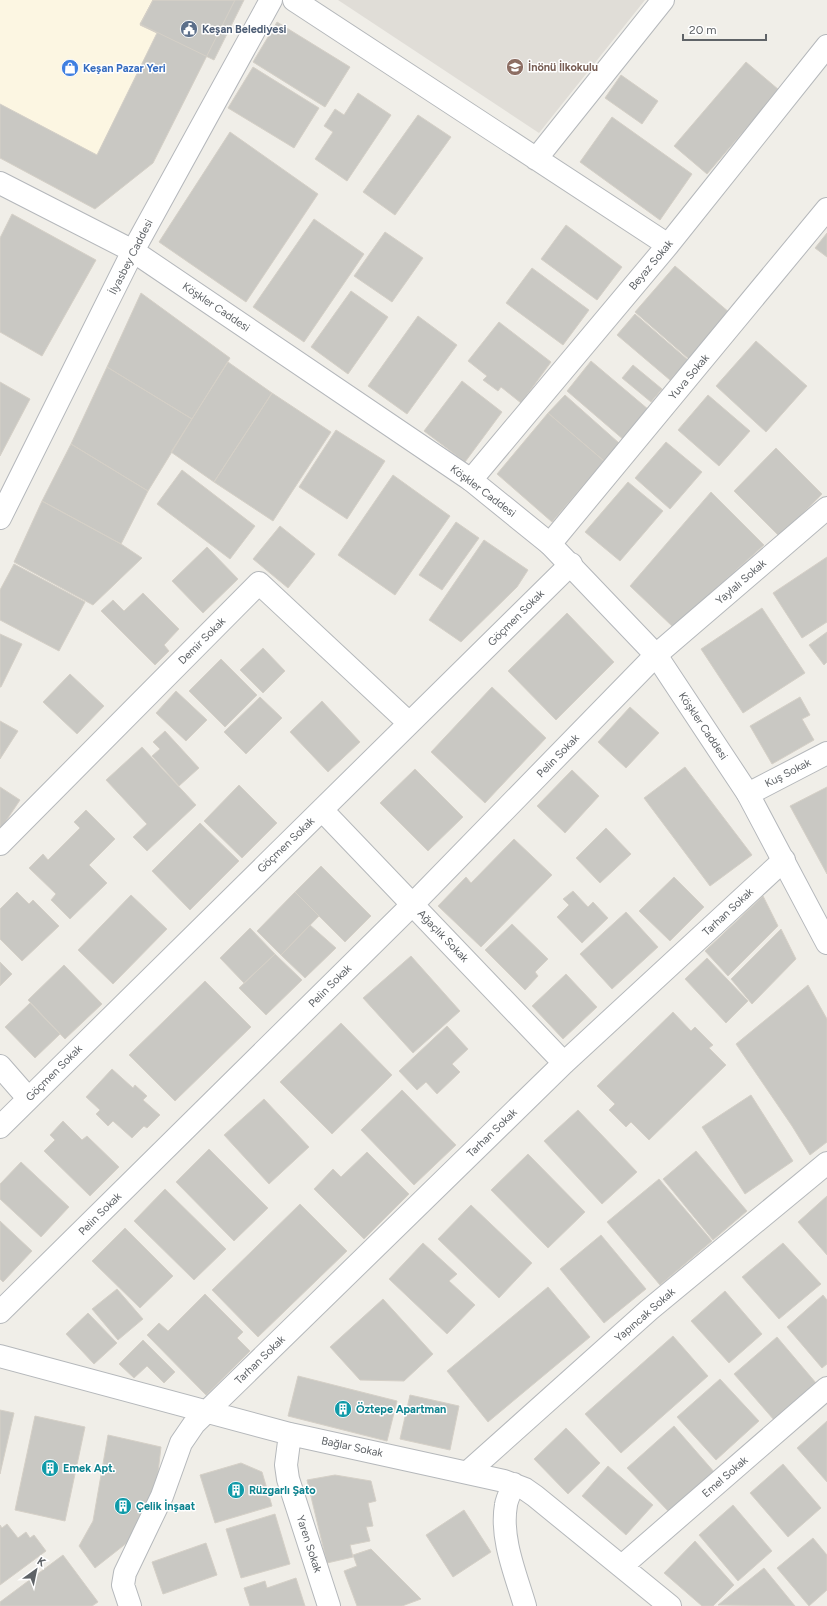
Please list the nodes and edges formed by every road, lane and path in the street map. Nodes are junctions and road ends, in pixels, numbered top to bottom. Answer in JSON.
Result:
{"nodes":[{"id":1,"x":271,"y":0,"type":"edge"},
{"id":2,"x":294,"y":0,"type":"edge"},
{"id":3,"x":663,"y":0,"type":"edge"},
{"id":4,"x":827,"y":46,"type":"edge"},
{"id":5,"x":536,"y":159,"type":"junction"},
{"id":6,"x":0,"y":183,"type":"edge"},
{"id":7,"x":827,"y":209,"type":"edge"},
{"id":8,"x":668,"y":244,"type":"junction"},
{"id":9,"x":133,"y":251,"type":"junction"},
{"id":10,"x":471,"y":480,"type":"junction"},
{"id":11,"x":827,"y":508,"type":"edge"},
{"id":12,"x":0,"y":518,"type":"edge"},
{"id":13,"x":550,"y":544,"type":"junction"},
{"id":14,"x":571,"y":564,"type":"junction"},
{"id":15,"x":656,"y":655,"type":"junction"},
{"id":16,"x":409,"y":723,"type":"junction"},
{"id":17,"x":827,"y":753,"type":"edge"},
{"id":18,"x":748,"y":794,"type":"junction"},
{"id":19,"x":322,"y":810,"type":"junction"},
{"id":20,"x":0,"y":844,"type":"edge"},
{"id":21,"x":784,"y":860,"type":"junction"},
{"id":22,"x":413,"y":904,"type":"junction"},
{"id":23,"x":827,"y":943,"type":"edge"},
{"id":24,"x":564,"y":1063,"type":"junction"},
{"id":25,"x":0,"y":1066,"type":"edge"},
{"id":26,"x":28,"y":1098,"type":"junction"},
{"id":27,"x":0,"y":1127,"type":"edge"},
{"id":28,"x":827,"y":1163,"type":"edge"},
{"id":29,"x":0,"y":1312,"type":"edge"},
{"id":30,"x":0,"y":1356,"type":"edge"},
{"id":31,"x":827,"y":1388,"type":"edge"},
{"id":32,"x":206,"y":1412,"type":"junction"},
{"id":33,"x":290,"y":1434,"type":"junction"},
{"id":34,"x":468,"y":1472,"type":"junction"},
{"id":35,"x":514,"y":1484,"type":"junction"},
{"id":36,"x":622,"y":1566,"type":"junction"},
{"id":37,"x":130,"y":1606,"type":"edge"},
{"id":38,"x":329,"y":1606,"type":"edge"},
{"id":39,"x":525,"y":1606,"type":"edge"},
{"id":40,"x":670,"y":1606,"type":"edge"}],
"edges":[{"from":1,"to":9,"type":"street","name":"İlyasbey Caddesi"},
{"from":2,"to":5,"type":"street"},
{"from":3,"to":5,"type":"street"},
{"from":4,"to":8,"type":"street","name":"Beyaz Sokak"},
{"from":5,"to":8,"type":"street"},
{"from":6,"to":9,"type":"street","name":"Köşkler Caddesi"},
{"from":7,"to":13,"type":"street","name":"Yuva Sokak"},
{"from":8,"to":10,"type":"street","name":"Beyaz Sokak"},
{"from":9,"to":10,"type":"street","name":"Köşkler Caddesi"},
{"from":9,"to":12,"type":"street","name":"İlyasbey Caddesi"},
{"from":10,"to":13,"type":"street","name":"Köşkler Caddesi"},
{"from":11,"to":15,"type":"street","name":"Yaylalı Sokak"},
{"from":13,"to":14,"type":"street","name":"Köşkler Caddesi"},
{"from":14,"to":15,"type":"street","name":"Köşkler Caddesi"},
{"from":14,"to":16,"type":"street","name":"Göçmen Sokak"},
{"from":15,"to":18,"type":"street","name":"Köşkler Caddesi"},
{"from":15,"to":22,"type":"street","name":"Pelin Sokak"},
{"from":16,"to":19,"type":"street","name":"Göçmen Sokak"},
{"from":16,"to":20,"type":"street","name":"Demir Sokak"},
{"from":17,"to":18,"type":"street","name":"Kuş Sokak"},
{"from":18,"to":21,"type":"street","name":"Köşkler Caddesi"},
{"from":19,"to":22,"type":"street","name":"Ağaçlık Sokak"},
{"from":19,"to":26,"type":"street","name":"Göçmen Sokak"},
{"from":21,"to":23,"type":"street","name":"Köşkler Caddesi"},
{"from":21,"to":24,"type":"street","name":"Tarhan Sokak"},
{"from":22,"to":24,"type":"street","name":"Ağaçlık Sokak"},
{"from":22,"to":29,"type":"street","name":"Pelin Sokak"},
{"from":24,"to":32,"type":"street","name":"Tarhan Sokak"},
{"from":25,"to":26,"type":"street"},
{"from":26,"to":27,"type":"street","name":"Göçmen Sokak"},
{"from":28,"to":34,"type":"street","name":"Yapıncak Sokak"},
{"from":30,"to":32,"type":"street","name":"Bağlar Sokak"},
{"from":31,"to":36,"type":"street","name":"Emel Sokak"},
{"from":32,"to":33,"type":"street","name":"Bağlar Sokak"},
{"from":32,"to":37,"type":"street","name":"Tarhan Sokak"},
{"from":33,"to":34,"type":"street","name":"Bağlar Sokak"},
{"from":33,"to":38,"type":"street","name":"Yaren Sokak"},
{"from":34,"to":35,"type":"street","name":"Bağlar Sokak"},
{"from":35,"to":36,"type":"street","name":"Bağlar Sokak"},
{"from":35,"to":39,"type":"street"},
{"from":36,"to":40,"type":"street","name":"Bağlar Sokak"}]}
